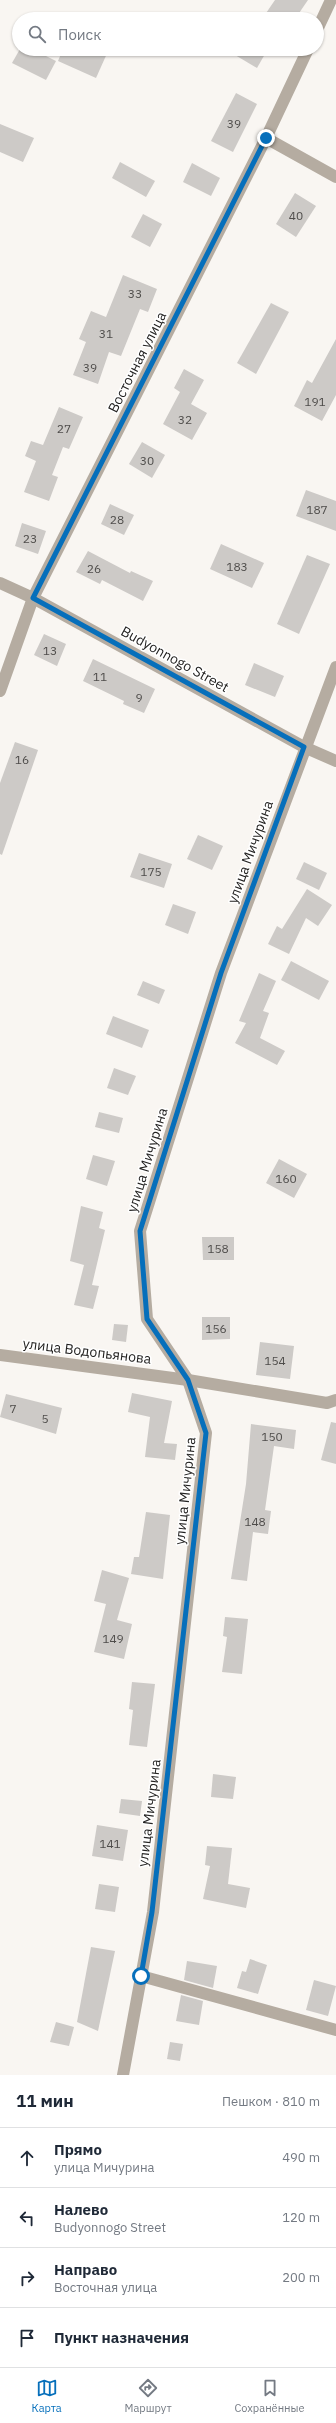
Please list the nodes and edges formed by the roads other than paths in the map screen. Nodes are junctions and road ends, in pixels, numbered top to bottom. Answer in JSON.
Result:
{"nodes":[{"id":1,"x":331,"y":0,"type":"edge"},
{"id":2,"x":324,"y":15,"type":"edge"},
{"id":3,"x":305,"y":56,"type":"edge"},
{"id":4,"x":266,"y":138,"type":"junction"},
{"id":5,"x":336,"y":177,"type":"edge"},
{"id":6,"x":0,"y":583,"type":"edge"},
{"id":7,"x":33,"y":598,"type":"junction"},
{"id":8,"x":336,"y":667,"type":"edge"},
{"id":9,"x":0,"y":691,"type":"edge"},
{"id":10,"x":304,"y":747,"type":"junction"},
{"id":11,"x":336,"y":762,"type":"edge"},
{"id":12,"x":0,"y":1355,"type":"edge"},
{"id":13,"x":188,"y":1380,"type":"junction"},
{"id":14,"x":336,"y":1400,"type":"edge"},
{"id":15,"x":141,"y":1976,"type":"junction"},
{"id":16,"x":336,"y":2030,"type":"edge"},
{"id":17,"x":124,"y":2075,"type":"edge"}],
"edges":[{"from":1,"to":2,"type":"street"},
{"from":3,"to":4,"type":"street","name":"Восточная улица"},
{"from":4,"to":5,"type":"street"},
{"from":4,"to":7,"type":"street","name":"Восточная улица"},
{"from":6,"to":7,"type":"street","name":"Budyonnogo Street"},
{"from":7,"to":9,"type":"street","name":"Восточная улица"},
{"from":7,"to":10,"type":"street","name":"Budyonnogo Street"},
{"from":8,"to":10,"type":"street","name":"улица Мичурина"},
{"from":10,"to":11,"type":"street","name":"Budyonnogo Street"},
{"from":10,"to":13,"type":"street","name":"улица Мичурина"},
{"from":12,"to":13,"type":"street","name":"улица Водопьянова"},
{"from":13,"to":14,"type":"street","name":"улица Водопьянова"},
{"from":13,"to":15,"type":"street","name":"улица Мичурина"},
{"from":15,"to":16,"type":"street"},
{"from":15,"to":17,"type":"street","name":"улица Мичурина"}]}
